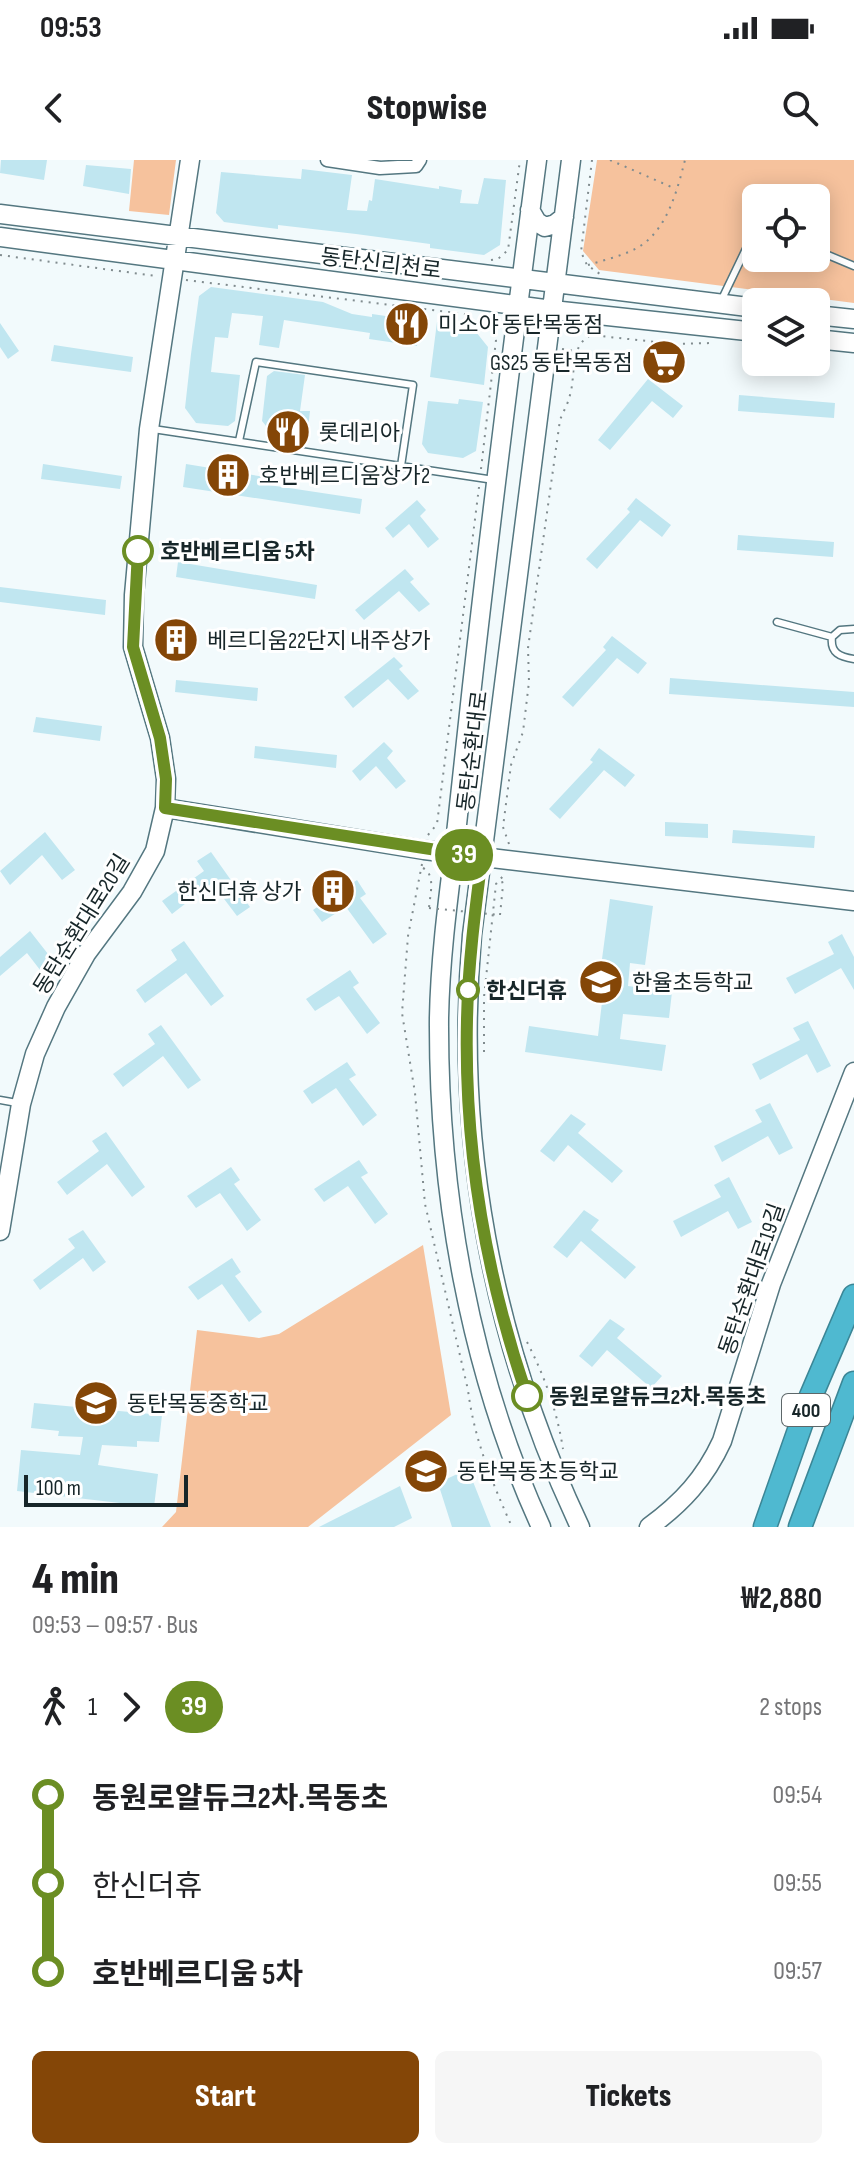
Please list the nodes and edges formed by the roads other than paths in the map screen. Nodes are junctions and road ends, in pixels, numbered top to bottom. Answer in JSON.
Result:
{"nodes":[{"id":1,"x":190,"y":160,"type":"edge"},
{"id":2,"x":327,"y":160,"type":"edge"},
{"id":3,"x":420,"y":160,"type":"edge"},
{"id":4,"x":537,"y":160,"type":"edge"},
{"id":5,"x":571,"y":160,"type":"edge"},
{"id":6,"x":530,"y":210,"type":"junction"},
{"id":7,"x":0,"y":214,"type":"edge"},
{"id":8,"x":564,"y":217,"type":"junction"},
{"id":9,"x":0,"y":237,"type":"edge"},
{"id":10,"x":178,"y":237,"type":"junction"},
{"id":11,"x":830,"y":256,"type":"edge"},
{"id":12,"x":742,"y":257,"type":"edge"},
{"id":13,"x":854,"y":266,"type":"edge"},
{"id":14,"x":173,"y":269,"type":"junction"},
{"id":15,"x":447,"y":271,"type":"junction"},
{"id":16,"x":521,"y":280,"type":"junction"},
{"id":17,"x":555,"y":284,"type":"junction"},
{"id":18,"x":638,"y":294,"type":"junction"},
{"id":19,"x":444,"y":295,"type":"junction"},
{"id":20,"x":719,"y":304,"type":"junction"},
{"id":21,"x":518,"y":306,"type":"junction"},
{"id":22,"x":742,"y":306,"type":"edge"},
{"id":23,"x":552,"y":310,"type":"junction"},
{"id":24,"x":830,"y":316,"type":"edge"},
{"id":25,"x":635,"y":319,"type":"junction"},
{"id":26,"x":854,"y":319,"type":"edge"},
{"id":27,"x":742,"y":330,"type":"edge"},
{"id":28,"x":830,"y":340,"type":"edge"},
{"id":29,"x":854,"y":343,"type":"edge"},
{"id":30,"x":510,"y":371,"type":"junction"},
{"id":31,"x":543,"y":379,"type":"junction"},
{"id":32,"x":149,"y":429,"type":"junction"},
{"id":33,"x":239,"y":441,"type":"junction"},
{"id":34,"x":401,"y":466,"type":"junction"},
{"id":35,"x":488,"y":479,"type":"junction"},
{"id":36,"x":777,"y":622,"type":"dead end"},
{"id":37,"x":854,"y":629,"type":"edge"},
{"id":38,"x":832,"y":637,"type":"junction"},
{"id":39,"x":854,"y":659,"type":"edge"},
{"id":40,"x":165,"y":808,"type":"junction"},
{"id":41,"x":454,"y":854,"type":"junction"},
{"id":42,"x":482,"y":857,"type":"junction"},
{"id":43,"x":854,"y":901,"type":"edge"},
{"id":44,"x":854,"y":1072,"type":"edge"},
{"id":45,"x":0,"y":1100,"type":"edge"},
{"id":46,"x":21,"y":1104,"type":"junction"},
{"id":47,"x":0,"y":1231,"type":"edge"},
{"id":48,"x":854,"y":1296,"type":"edge"},
{"id":49,"x":854,"y":1383,"type":"edge"},
{"id":50,"x":541,"y":1527,"type":"edge"},
{"id":51,"x":580,"y":1527,"type":"edge"},
{"id":52,"x":649,"y":1527,"type":"edge"},
{"id":53,"x":765,"y":1527,"type":"edge"},
{"id":54,"x":800,"y":1527,"type":"edge"}],
"edges":[{"from":1,"to":10,"type":"main road","name":"동탄순환대로20길"},
{"from":2,"to":3,"type":"street"},
{"from":4,"to":6,"type":"main road","name":"동탄순환대로"},
{"from":5,"to":8,"type":"main road","name":"동탄순환대로"},
{"from":6,"to":8,"type":"main road"},
{"from":6,"to":16,"type":"main road","name":"동탄순환대로"},
{"from":7,"to":10,"type":"main road","name":"동탄신리천로"},
{"from":8,"to":17,"type":"main road","name":"동탄순환대로"},
{"from":9,"to":14,"type":"main road","name":"동탄신리천로"},
{"from":10,"to":14,"type":"main road","name":"동탄순환대로20길"},
{"from":10,"to":15,"type":"main road","name":"동탄신리천로"},
{"from":11,"to":13,"type":"lane"},
{"from":12,"to":20,"type":"lane"},
{"from":14,"to":19,"type":"main road","name":"동탄신리천로"},
{"from":14,"to":32,"type":"main road","name":"동탄순환대로20길"},
{"from":15,"to":16,"type":"main road","name":"동탄신리천로"},
{"from":15,"to":19,"type":"main road"},
{"from":16,"to":17,"type":"main road","name":"동탄신리천로"},
{"from":16,"to":21,"type":"main road","name":"동탄순환대로"},
{"from":17,"to":18,"type":"main road","name":"동탄신리천로"},
{"from":17,"to":23,"type":"main road","name":"동탄순환대로"},
{"from":18,"to":20,"type":"main road","name":"동탄신리천로"},
{"from":18,"to":25,"type":"main road"},
{"from":19,"to":21,"type":"main road","name":"동탄신리천로"},
{"from":20,"to":22,"type":"main road","name":"동탄신리천로"},
{"from":21,"to":23,"type":"main road","name":"동탄신리천로"},
{"from":21,"to":30,"type":"main road","name":"동탄순환대로"},
{"from":23,"to":25,"type":"main road","name":"동탄신리천로"},
{"from":23,"to":31,"type":"main road","name":"동탄순환대로"},
{"from":24,"to":26,"type":"main road"},
{"from":25,"to":27,"type":"main road","name":"동탄신리천로"},
{"from":28,"to":29,"type":"main road"},
{"from":30,"to":31,"type":"main road"},
{"from":30,"to":35,"type":"main road","name":"동탄순환대로"},
{"from":31,"to":42,"type":"main road","name":"동탄순환대로"},
{"from":32,"to":33,"type":"lane"},
{"from":32,"to":40,"type":"main road","name":"동탄순환대로20길"},
{"from":33,"to":34,"type":"lane"},
{"from":33,"to":34,"type":"lane"},
{"from":34,"to":35,"type":"lane"},
{"from":35,"to":41,"type":"main road","name":"동탄순환대로"},
{"from":36,"to":38,"type":"lane"},
{"from":37,"to":38,"type":"lane"},
{"from":38,"to":39,"type":"lane"},
{"from":40,"to":41,"type":"main road"},
{"from":40,"to":46,"type":"main road","name":"동탄순환대로20길"},
{"from":41,"to":42,"type":"main road"},
{"from":41,"to":50,"type":"main road","name":"동탄순환대로"},
{"from":42,"to":43,"type":"main road"},
{"from":42,"to":51,"type":"main road","name":"동탄순환대로"},
{"from":44,"to":52,"type":"main road","name":"동탄순환대로19길"},
{"from":45,"to":46,"type":"lane"},
{"from":46,"to":47,"type":"main road","name":"동탄순환대로20길"},
{"from":48,"to":53,"type":"highway","number":"400"},
{"from":49,"to":54,"type":"highway","number":"400"}]}
